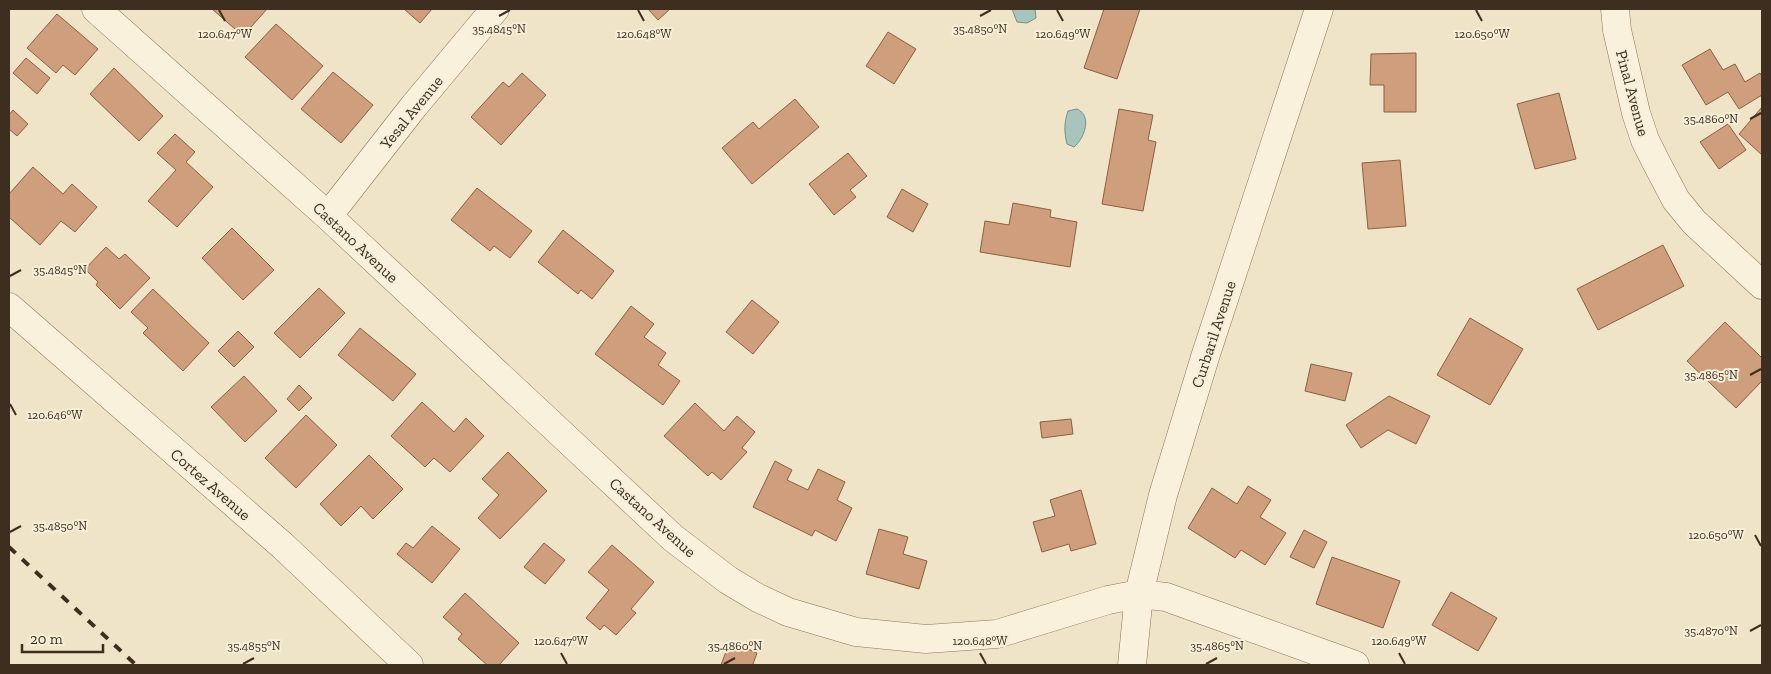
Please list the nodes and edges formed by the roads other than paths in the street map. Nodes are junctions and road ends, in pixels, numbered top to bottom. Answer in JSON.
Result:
{"nodes":[{"id":1,"x":96,"y":9,"type":"edge"},
{"id":2,"x":495,"y":9,"type":"edge"},
{"id":3,"x":1319,"y":9,"type":"edge"},
{"id":4,"x":1615,"y":9,"type":"edge"},
{"id":5,"x":328,"y":216,"type":"junction"},
{"id":6,"x":1762,"y":285,"type":"edge"},
{"id":7,"x":9,"y":307,"type":"edge"},
{"id":8,"x":1139,"y":594,"type":"junction"},
{"id":9,"x":409,"y":665,"type":"edge"},
{"id":10,"x":1132,"y":665,"type":"edge"},
{"id":11,"x":1355,"y":665,"type":"edge"}],
"edges":[{"from":1,"to":5,"type":"street","name":"Castano Avenue"},
{"from":2,"to":5,"type":"street","name":"Yesal Avenue"},
{"from":3,"to":8,"type":"street","name":"Curbaril Avenue"},
{"from":4,"to":6,"type":"street","name":"Pinal Avenue"},
{"from":5,"to":8,"type":"street","name":"Castano Avenue"},
{"from":7,"to":9,"type":"street","name":"Cortez Avenue"},
{"from":8,"to":10,"type":"street","name":"Curbaril Avenue"},
{"from":8,"to":11,"type":"street","name":"Castano Avenue"}]}
